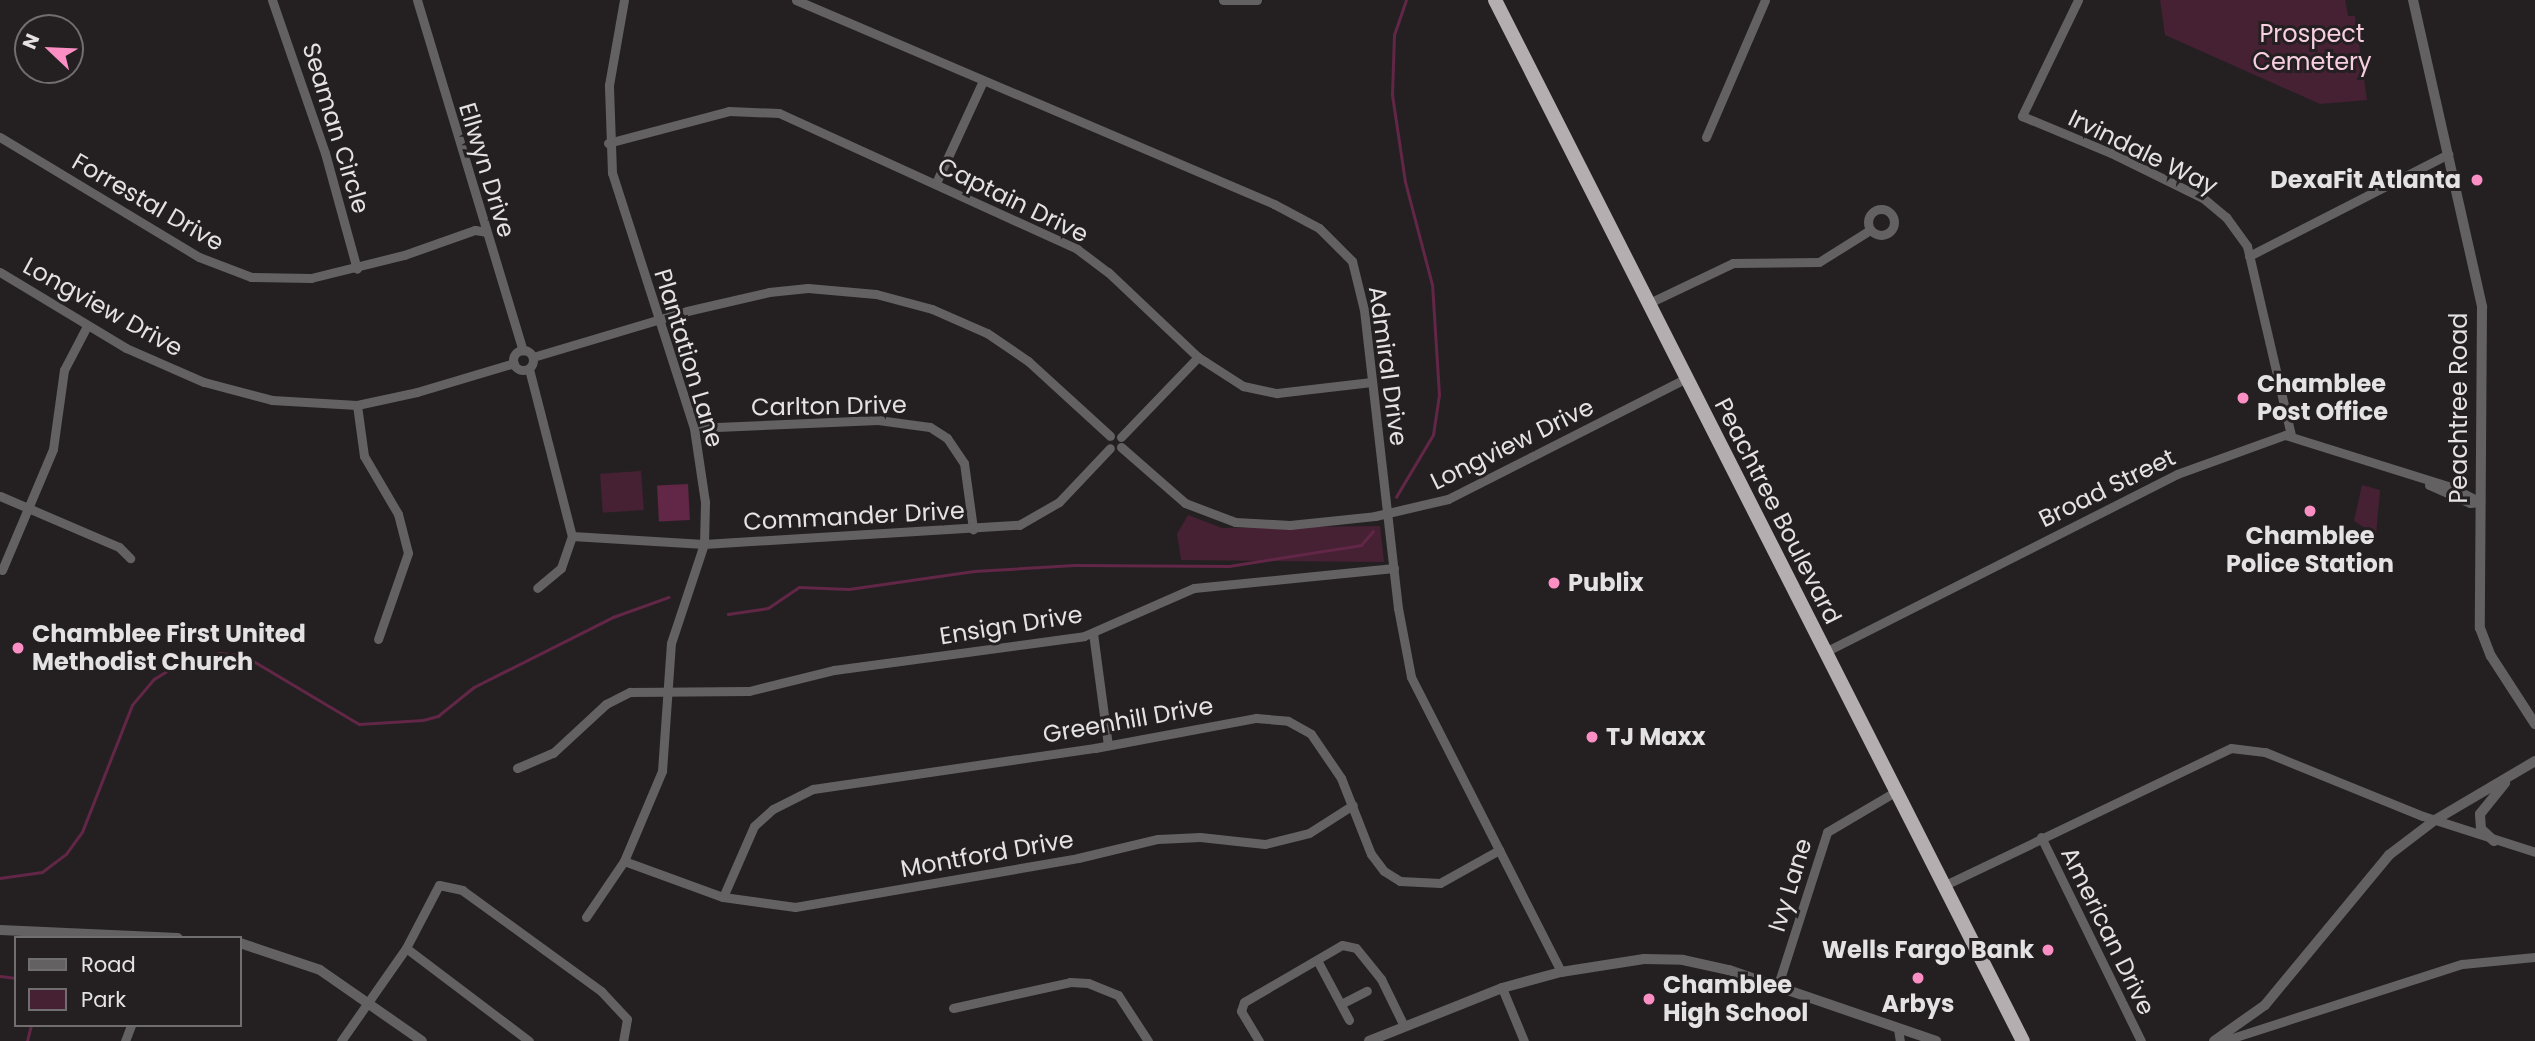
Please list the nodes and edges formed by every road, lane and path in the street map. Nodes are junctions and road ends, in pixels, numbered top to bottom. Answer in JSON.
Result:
{"nodes":[{"id":1,"x":272,"y":0,"type":"edge"},
{"id":2,"x":417,"y":0,"type":"edge"},
{"id":3,"x":624,"y":0,"type":"edge"},
{"id":4,"x":796,"y":0,"type":"edge"},
{"id":5,"x":1223,"y":0,"type":"edge"},
{"id":6,"x":1257,"y":0,"type":"edge"},
{"id":7,"x":1495,"y":0,"type":"edge"},
{"id":8,"x":1765,"y":0,"type":"edge"},
{"id":9,"x":2078,"y":0,"type":"edge"},
{"id":10,"x":2413,"y":0,"type":"edge"},
{"id":11,"x":983,"y":81,"type":"junction"},
{"id":12,"x":0,"y":137,"type":"edge"},
{"id":13,"x":1706,"y":137,"type":"dead end"},
{"id":14,"x":608,"y":143,"type":"junction"},
{"id":15,"x":2448,"y":154,"type":"junction"},
{"id":16,"x":936,"y":183,"type":"junction"},
{"id":17,"x":1870,"y":230,"type":"dead end"},
{"id":18,"x":486,"y":232,"type":"junction"},
{"id":19,"x":2249,"y":256,"type":"junction"},
{"id":20,"x":357,"y":269,"type":"junction"},
{"id":21,"x":0,"y":272,"type":"edge"},
{"id":22,"x":1647,"y":304,"type":"junction"},
{"id":23,"x":661,"y":320,"type":"junction"},
{"id":24,"x":87,"y":326,"type":"junction"},
{"id":25,"x":523,"y":350,"type":"junction"},
{"id":26,"x":533,"y":357,"type":"junction"},
{"id":27,"x":1198,"y":357,"type":"junction"},
{"id":28,"x":514,"y":363,"type":"junction"},
{"id":29,"x":528,"y":369,"type":"junction"},
{"id":30,"x":1685,"y":379,"type":"junction"},
{"id":31,"x":1371,"y":382,"type":"junction"},
{"id":32,"x":357,"y":405,"type":"junction"},
{"id":33,"x":694,"y":428,"type":"junction"},
{"id":34,"x":2291,"y":435,"type":"junction"},
{"id":35,"x":1110,"y":436,"type":"junction"},
{"id":36,"x":1121,"y":442,"type":"junction"},
{"id":37,"x":1110,"y":448,"type":"junction"},
{"id":38,"x":0,"y":496,"type":"edge"},
{"id":39,"x":2480,"y":502,"type":"junction"},
{"id":40,"x":29,"y":508,"type":"junction"},
{"id":41,"x":1388,"y":514,"type":"junction"},
{"id":42,"x":973,"y":529,"type":"junction"},
{"id":43,"x":572,"y":536,"type":"junction"},
{"id":44,"x":704,"y":544,"type":"junction"},
{"id":45,"x":130,"y":558,"type":"dead end"},
{"id":46,"x":1394,"y":568,"type":"junction"},
{"id":47,"x":2,"y":570,"type":"dead end"},
{"id":48,"x":537,"y":588,"type":"dead end"},
{"id":49,"x":1093,"y":633,"type":"junction"},
{"id":50,"x":378,"y":639,"type":"dead end"},
{"id":51,"x":1825,"y":652,"type":"junction"},
{"id":52,"x":669,"y":692,"type":"junction"},
{"id":53,"x":2535,"y":724,"type":"edge"},
{"id":54,"x":1108,"y":745,"type":"junction"},
{"id":55,"x":2535,"y":761,"type":"edge"},
{"id":56,"x":517,"y":768,"type":"dead end"},
{"id":57,"x":2516,"y":772,"type":"junction"},
{"id":58,"x":1895,"y":792,"type":"junction"},
{"id":59,"x":1353,"y":805,"type":"junction"},
{"id":60,"x":2435,"y":820,"type":"junction"},
{"id":61,"x":2041,"y":837,"type":"junction"},
{"id":62,"x":2494,"y":841,"type":"junction"},
{"id":63,"x":1499,"y":850,"type":"junction"},
{"id":64,"x":2535,"y":852,"type":"edge"},
{"id":65,"x":624,"y":861,"type":"junction"},
{"id":66,"x":1943,"y":886,"type":"junction"},
{"id":67,"x":723,"y":897,"type":"junction"},
{"id":68,"x":586,"y":917,"type":"dead end"},
{"id":69,"x":0,"y":930,"type":"edge"},
{"id":70,"x":141,"y":936,"type":"edge"},
{"id":71,"x":242,"y":944,"type":"edge"},
{"id":72,"x":406,"y":948,"type":"junction"},
{"id":73,"x":2535,"y":957,"type":"edge"},
{"id":74,"x":1317,"y":960,"type":"junction"},
{"id":75,"x":1560,"y":972,"type":"junction"},
{"id":76,"x":1778,"y":985,"type":"junction"},
{"id":77,"x":1502,"y":988,"type":"junction"},
{"id":78,"x":1367,"y":991,"type":"dead end"},
{"id":79,"x":367,"y":1001,"type":"junction"},
{"id":80,"x":1341,"y":1004,"type":"junction"},
{"id":81,"x":953,"y":1008,"type":"dead end"},
{"id":82,"x":2009,"y":1014,"type":"junction"},
{"id":83,"x":1349,"y":1020,"type":"dead end"},
{"id":84,"x":1404,"y":1026,"type":"junction"},
{"id":85,"x":1905,"y":1038,"type":"edge"},
{"id":86,"x":341,"y":1041,"type":"edge"},
{"id":87,"x":422,"y":1041,"type":"edge"},
{"id":88,"x":529,"y":1041,"type":"edge"},
{"id":89,"x":623,"y":1041,"type":"edge"},
{"id":90,"x":1148,"y":1041,"type":"edge"},
{"id":91,"x":1259,"y":1041,"type":"edge"},
{"id":92,"x":1369,"y":1041,"type":"edge"},
{"id":93,"x":1524,"y":1041,"type":"edge"},
{"id":94,"x":1936,"y":1041,"type":"edge"},
{"id":95,"x":2010,"y":1041,"type":"edge"},
{"id":96,"x":2023,"y":1041,"type":"edge"},
{"id":97,"x":2141,"y":1041,"type":"edge"},
{"id":98,"x":2214,"y":1041,"type":"edge"},
{"id":99,"x":2223,"y":1041,"type":"edge"}],
"edges":[{"from":1,"to":20,"type":"street","name":"Seaman Circle"},
{"from":2,"to":18,"type":"street","name":"Ellwyn Drive"},
{"from":3,"to":14,"type":"street","name":"Plantation Lane"},
{"from":4,"to":11,"type":"street","name":"Admiral Drive"},
{"from":5,"to":6,"type":"street"},
{"from":7,"to":22,"type":"highway","name":"Peachtree Boulevard"},
{"from":8,"to":13,"type":"street"},
{"from":9,"to":19,"type":"street","name":"Irvindale Way"},
{"from":10,"to":15,"type":"street","name":"Peachtree Road"},
{"from":11,"to":16,"type":"street"},
{"from":11,"to":31,"type":"street","name":"Admiral Drive"},
{"from":12,"to":20,"type":"street","name":"Forrestal Drive"},
{"from":14,"to":16,"type":"street","name":"Captain Drive"},
{"from":14,"to":23,"type":"street","name":"Plantation Lane"},
{"from":15,"to":19,"type":"street"},
{"from":15,"to":39,"type":"street","name":"Peachtree Road"},
{"from":16,"to":27,"type":"street","name":"Captain Drive"},
{"from":17,"to":22,"type":"street"},
{"from":18,"to":20,"type":"street","name":"Forrestal Drive"},
{"from":18,"to":25,"type":"street","name":"Ellwyn Drive"},
{"from":19,"to":34,"type":"street","name":"Irvindale Way"},
{"from":21,"to":24,"type":"street","name":"Longview Drive"},
{"from":22,"to":30,"type":"highway","name":"Peachtree Boulevard"},
{"from":23,"to":26,"type":"street"},
{"from":23,"to":33,"type":"street","name":"Plantation Lane"},
{"from":23,"to":35,"type":"street"},
{"from":24,"to":32,"type":"street","name":"Longview Drive"},
{"from":24,"to":40,"type":"street"},
{"from":25,"to":26,"type":"street"},
{"from":25,"to":28,"type":"street"},
{"from":26,"to":29,"type":"street"},
{"from":27,"to":31,"type":"street","name":"Captain Drive"},
{"from":27,"to":36,"type":"street"},
{"from":28,"to":29,"type":"street"},
{"from":28,"to":32,"type":"street","name":"Longview Drive"},
{"from":29,"to":43,"type":"street"},
{"from":30,"to":41,"type":"street","name":"Longview Drive"},
{"from":30,"to":51,"type":"highway","name":"Peachtree Boulevard"},
{"from":31,"to":41,"type":"street","name":"Admiral Drive"},
{"from":32,"to":50,"type":"street"},
{"from":33,"to":42,"type":"street","name":"Carlton Drive"},
{"from":33,"to":44,"type":"street","name":"Plantation Lane"},
{"from":34,"to":39,"type":"street"},
{"from":34,"to":51,"type":"street","name":"Broad Street"},
{"from":35,"to":36,"type":"street"},
{"from":35,"to":37,"type":"street"},
{"from":36,"to":37,"type":"street"},
{"from":36,"to":41,"type":"street","name":"Longview Drive"},
{"from":37,"to":42,"type":"street","name":"Commander Drive"},
{"from":38,"to":40,"type":"street"},
{"from":39,"to":53,"type":"street","name":"Peachtree Road"},
{"from":40,"to":45,"type":"street"},
{"from":40,"to":47,"type":"street"},
{"from":41,"to":46,"type":"street","name":"Admiral Drive"},
{"from":42,"to":44,"type":"street","name":"Commander Drive"},
{"from":43,"to":44,"type":"street","name":"Commander Drive"},
{"from":43,"to":48,"type":"street"},
{"from":44,"to":52,"type":"street","name":"Plantation Lane"},
{"from":46,"to":49,"type":"street","name":"Ensign Drive"},
{"from":46,"to":63,"type":"street","name":"Admiral Drive"},
{"from":49,"to":52,"type":"street","name":"Ensign Drive"},
{"from":49,"to":54,"type":"street"},
{"from":51,"to":58,"type":"highway","name":"Peachtree Boulevard"},
{"from":52,"to":56,"type":"street","name":"Ensign Drive"},
{"from":52,"to":65,"type":"street","name":"Plantation Lane"},
{"from":54,"to":59,"type":"street","name":"Greenhill Drive"},
{"from":54,"to":67,"type":"street","name":"Greenhill Drive"},
{"from":55,"to":57,"type":"street"},
{"from":57,"to":60,"type":"street"},
{"from":57,"to":62,"type":"street"},
{"from":58,"to":66,"type":"highway","name":"Peachtree Boulevard"},
{"from":58,"to":76,"type":"street","name":"Ivy Lane"},
{"from":59,"to":63,"type":"street","name":"Greenhill Drive"},
{"from":59,"to":67,"type":"street","name":"Montford Drive"},
{"from":60,"to":61,"type":"street"},
{"from":60,"to":62,"type":"street"},
{"from":60,"to":98,"type":"street"},
{"from":61,"to":66,"type":"street"},
{"from":61,"to":97,"type":"street","name":"American Drive"},
{"from":62,"to":64,"type":"street"},
{"from":63,"to":75,"type":"street","name":"Admiral Drive"},
{"from":65,"to":67,"type":"street","name":"Montford Drive"},
{"from":65,"to":68,"type":"street","name":"Plantation Lane"},
{"from":66,"to":82,"type":"highway","name":"Peachtree Boulevard"},
{"from":69,"to":70,"type":"street"},
{"from":71,"to":79,"type":"street"},
{"from":72,"to":79,"type":"street"},
{"from":72,"to":88,"type":"street"},
{"from":72,"to":89,"type":"street"},
{"from":73,"to":99,"type":"street"},
{"from":74,"to":80,"type":"street"},
{"from":74,"to":84,"type":"street"},
{"from":74,"to":91,"type":"street"},
{"from":75,"to":76,"type":"street"},
{"from":75,"to":77,"type":"street"},
{"from":76,"to":85,"type":"street"},
{"from":77,"to":84,"type":"street"},
{"from":77,"to":93,"type":"street"},
{"from":78,"to":80,"type":"street"},
{"from":79,"to":86,"type":"street"},
{"from":79,"to":87,"type":"street"},
{"from":80,"to":83,"type":"street"},
{"from":81,"to":90,"type":"street"},
{"from":82,"to":95,"type":"highway"},
{"from":82,"to":96,"type":"highway","name":"Peachtree Boulevard"},
{"from":84,"to":92,"type":"street"},
{"from":85,"to":94,"type":"street"}]}
